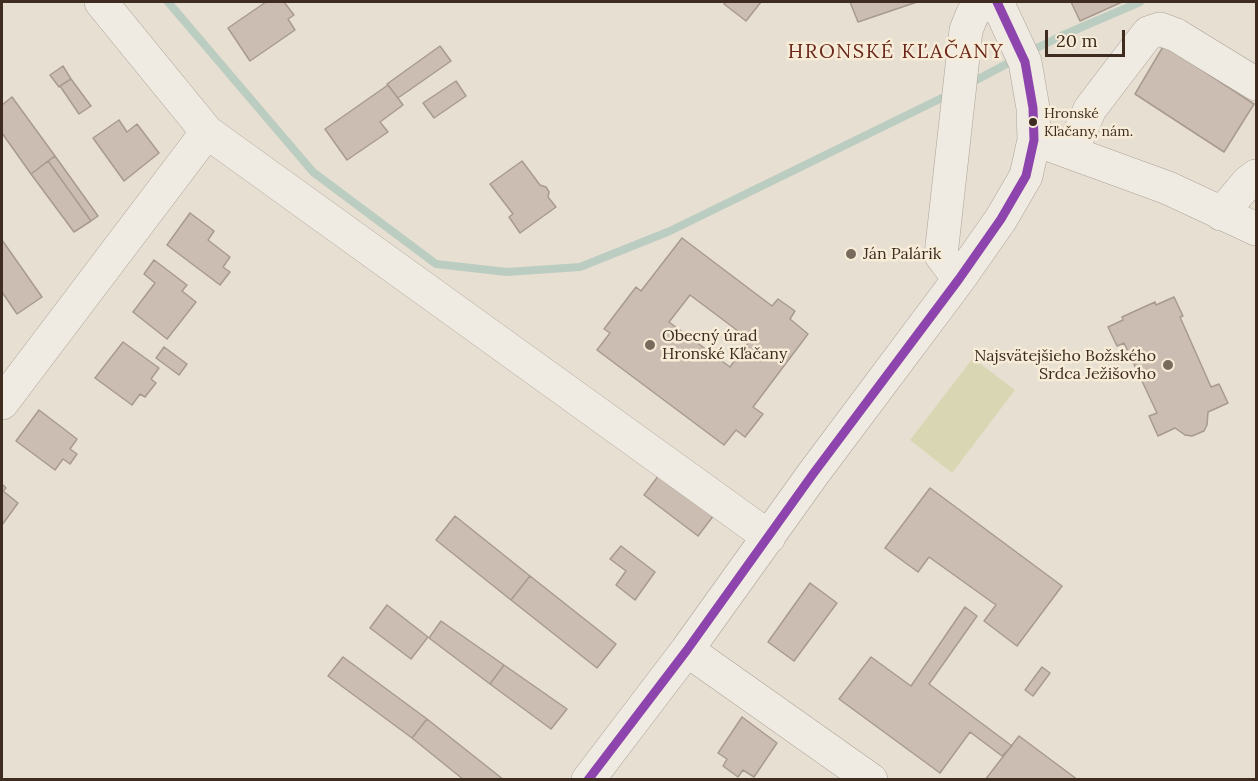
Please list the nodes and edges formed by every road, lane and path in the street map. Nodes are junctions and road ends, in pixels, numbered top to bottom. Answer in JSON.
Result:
{"nodes":[{"id":1,"x":101,"y":2,"type":"edge"},
{"id":2,"x":985,"y":2,"type":"edge"},
{"id":3,"x":1004,"y":16,"type":"edge"},
{"id":4,"x":1257,"y":84,"type":"edge"},
{"id":5,"x":207,"y":132,"type":"junction"},
{"id":6,"x":1034,"y":140,"type":"junction"},
{"id":7,"x":1071,"y":152,"type":"junction"},
{"id":8,"x":1257,"y":176,"type":"edge"},
{"id":9,"x":1221,"y":214,"type":"junction"},
{"id":10,"x":1257,"y":230,"type":"edge"},
{"id":11,"x":959,"y":279,"type":"junction"},
{"id":12,"x":2,"y":403,"type":"edge"},
{"id":13,"x":769,"y":537,"type":"junction"},
{"id":14,"x":687,"y":650,"type":"junction"},
{"id":15,"x":588,"y":780,"type":"edge"},
{"id":16,"x":871,"y":780,"type":"edge"}],
"edges":[{"from":1,"to":5,"type":"street"},
{"from":2,"to":11,"type":"street"},
{"from":3,"to":6,"type":"street"},
{"from":4,"to":7,"type":"street"},
{"from":5,"to":12,"type":"street"},
{"from":5,"to":13,"type":"street"},
{"from":6,"to":7,"type":"street"},
{"from":6,"to":11,"type":"street"},
{"from":7,"to":9,"type":"street"},
{"from":8,"to":9,"type":"street"},
{"from":9,"to":10,"type":"street"},
{"from":11,"to":13,"type":"street"},
{"from":13,"to":14,"type":"street"},
{"from":14,"to":15,"type":"street"},
{"from":14,"to":16,"type":"street"}]}
